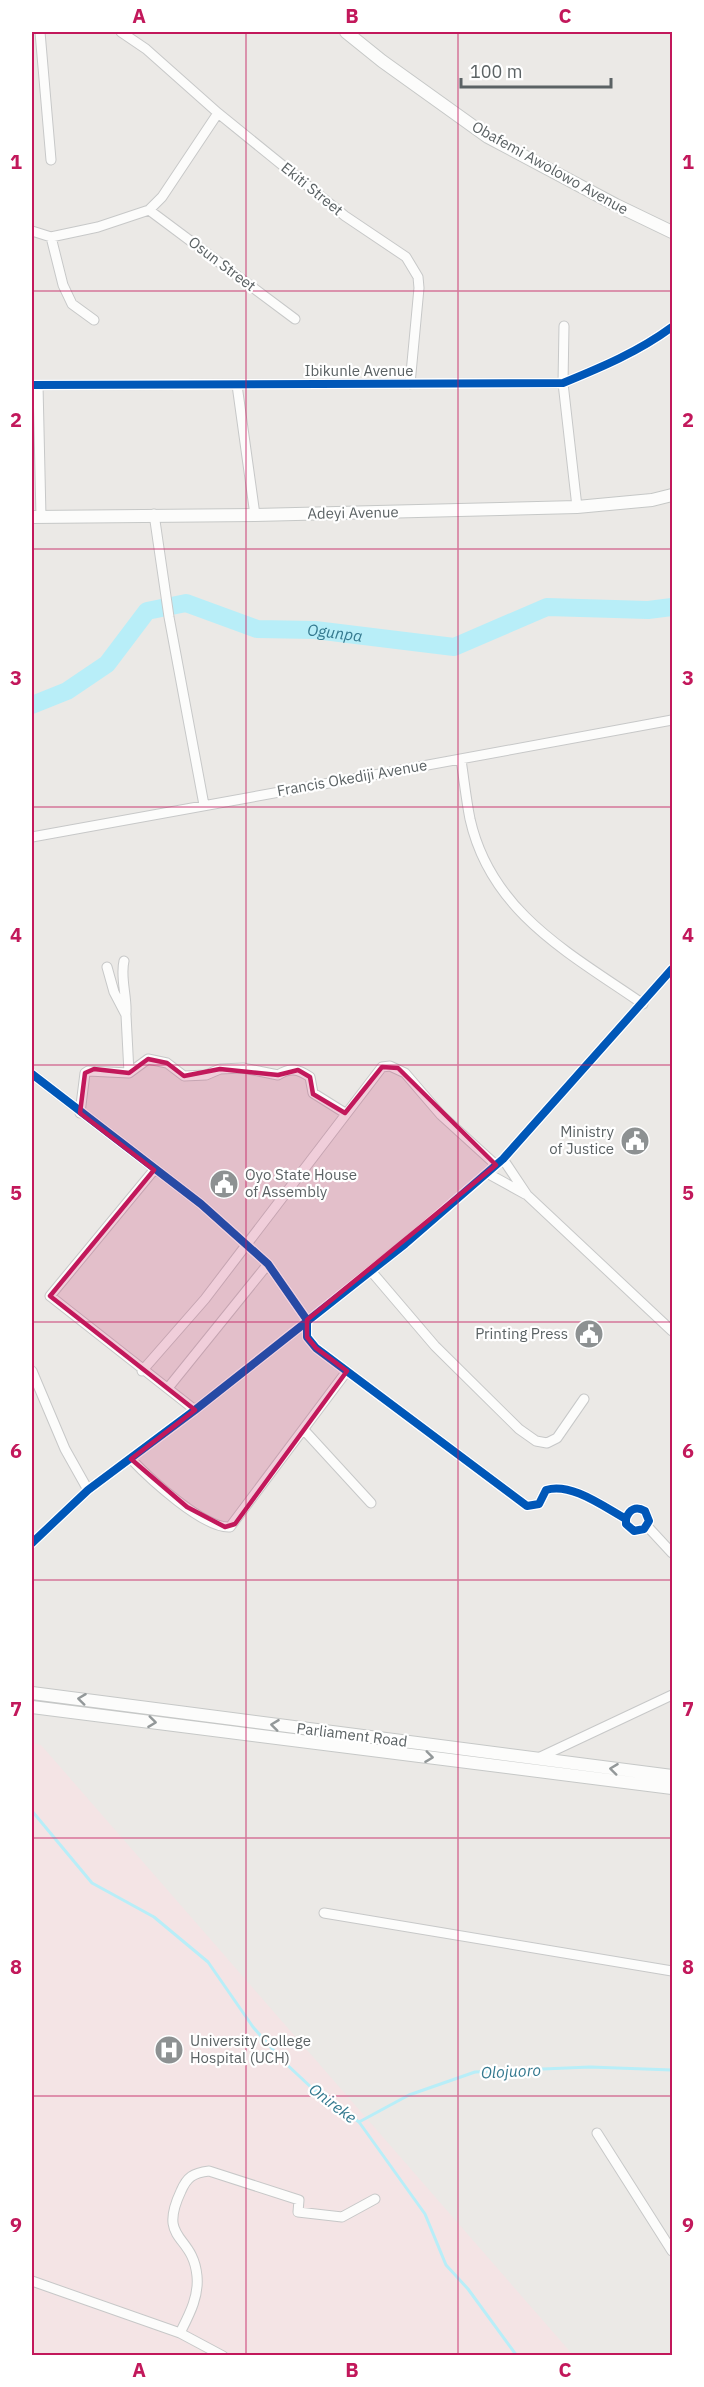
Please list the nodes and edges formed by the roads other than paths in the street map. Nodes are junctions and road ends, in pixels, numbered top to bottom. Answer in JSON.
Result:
{"nodes":[{"id":1,"x":40,"y":32,"type":"edge"},
{"id":2,"x":121,"y":32,"type":"edge"},
{"id":3,"x":346,"y":32,"type":"edge"},
{"id":4,"x":218,"y":113,"type":"junction"},
{"id":5,"x":51,"y":160,"type":"dead end"},
{"id":6,"x":149,"y":210,"type":"junction"},
{"id":7,"x":32,"y":231,"type":"edge"},
{"id":8,"x":672,"y":232,"type":"edge"},
{"id":9,"x":51,"y":237,"type":"junction"},
{"id":10,"x":295,"y":319,"type":"dead end"},
{"id":11,"x":94,"y":320,"type":"dead end"},
{"id":12,"x":564,"y":326,"type":"dead end"},
{"id":13,"x":672,"y":327,"type":"edge"},
{"id":14,"x":563,"y":382,"type":"junction"},
{"id":15,"x":410,"y":384,"type":"junction"},
{"id":16,"x":35,"y":385,"type":"edge"},
{"id":17,"x":237,"y":385,"type":"junction"},
{"id":18,"x":672,"y":495,"type":"edge"},
{"id":19,"x":578,"y":507,"type":"junction"},
{"id":20,"x":153,"y":514,"type":"junction"},
{"id":21,"x":255,"y":515,"type":"junction"},
{"id":22,"x":36,"y":517,"type":"edge"},
{"id":23,"x":672,"y":720,"type":"edge"},
{"id":24,"x":461,"y":760,"type":"junction"},
{"id":25,"x":204,"y":806,"type":"junction"},
{"id":26,"x":32,"y":837,"type":"edge"},
{"id":27,"x":124,"y":961,"type":"dead end"},
{"id":28,"x":107,"y":967,"type":"dead end"},
{"id":29,"x":672,"y":969,"type":"edge"},
{"id":30,"x":643,"y":1004,"type":"junction"},
{"id":31,"x":126,"y":1015,"type":"junction"},
{"id":32,"x":129,"y":1073,"type":"junction"},
{"id":33,"x":32,"y":1074,"type":"edge"},
{"id":34,"x":80,"y":1113,"type":"junction"},
{"id":35,"x":345,"y":1113,"type":"junction"},
{"id":36,"x":500,"y":1162,"type":"junction"},
{"id":37,"x":154,"y":1170,"type":"junction"},
{"id":38,"x":487,"y":1173,"type":"junction"},
{"id":39,"x":527,"y":1195,"type":"junction"},
{"id":40,"x":245,"y":1242,"type":"junction"},
{"id":41,"x":268,"y":1264,"type":"junction"},
{"id":42,"x":371,"y":1270,"type":"junction"},
{"id":43,"x":307,"y":1320,"type":"junction"},
{"id":44,"x":672,"y":1331,"type":"edge"},
{"id":45,"x":32,"y":1371,"type":"edge"},
{"id":46,"x":142,"y":1371,"type":"junction"},
{"id":47,"x":346,"y":1371,"type":"junction"},
{"id":48,"x":168,"y":1388,"type":"junction"},
{"id":49,"x":584,"y":1399,"type":"dead end"},
{"id":50,"x":195,"y":1410,"type":"junction"},
{"id":51,"x":304,"y":1430,"type":"junction"},
{"id":52,"x":131,"y":1459,"type":"junction"},
{"id":53,"x":88,"y":1490,"type":"junction"},
{"id":54,"x":371,"y":1503,"type":"dead end"},
{"id":55,"x":626,"y":1519,"type":"junction"},
{"id":56,"x":647,"y":1526,"type":"junction"},
{"id":57,"x":32,"y":1543,"type":"edge"},
{"id":58,"x":672,"y":1553,"type":"edge"},
{"id":59,"x":32,"y":1693,"type":"edge"},
{"id":60,"x":672,"y":1695,"type":"edge"},
{"id":61,"x":32,"y":1707,"type":"edge"},
{"id":62,"x":533,"y":1764,"type":"junction"},
{"id":63,"x":672,"y":1776,"type":"edge"},
{"id":64,"x":672,"y":1788,"type":"edge"},
{"id":65,"x":324,"y":1913,"type":"dead end"},
{"id":66,"x":672,"y":1971,"type":"edge"},
{"id":67,"x":597,"y":2133,"type":"dead end"},
{"id":68,"x":375,"y":2199,"type":"dead end"},
{"id":69,"x":672,"y":2251,"type":"edge"},
{"id":70,"x":32,"y":2281,"type":"edge"},
{"id":71,"x":180,"y":2333,"type":"junction"},
{"id":72,"x":223,"y":2355,"type":"edge"}],
"edges":[{"from":1,"to":5,"type":"street"},
{"from":2,"to":4,"type":"street","name":"Ekiti Street"},
{"from":3,"to":8,"type":"main road","name":"Obafemi Awolowo Avenue"},
{"from":4,"to":6,"type":"street"},
{"from":4,"to":15,"type":"street","name":"Ekiti Street"},
{"from":6,"to":9,"type":"street"},
{"from":6,"to":10,"type":"street","name":"Osun Street"},
{"from":7,"to":9,"type":"street"},
{"from":9,"to":11,"type":"street"},
{"from":12,"to":14,"type":"street"},
{"from":13,"to":14,"type":"street","name":"Ibikunle Avenue"},
{"from":14,"to":15,"type":"street","name":"Ibikunle Avenue"},
{"from":14,"to":19,"type":"street"},
{"from":15,"to":17,"type":"street","name":"Ibikunle Avenue"},
{"from":16,"to":17,"type":"street","name":"Ibikunle Avenue"},
{"from":16,"to":22,"type":"street"},
{"from":17,"to":21,"type":"street"},
{"from":18,"to":19,"type":"main road","name":"Adeyi Avenue"},
{"from":19,"to":21,"type":"main road","name":"Adeyi Avenue"},
{"from":20,"to":21,"type":"main road","name":"Adeyi Avenue"},
{"from":20,"to":22,"type":"main road","name":"Adeyi Avenue"},
{"from":20,"to":25,"type":"street"},
{"from":23,"to":24,"type":"street","name":"Francis Okediji Avenue"},
{"from":24,"to":25,"type":"street","name":"Francis Okediji Avenue"},
{"from":24,"to":30,"type":"street"},
{"from":25,"to":26,"type":"street","name":"Francis Okediji Avenue"},
{"from":27,"to":31,"type":"street"},
{"from":28,"to":31,"type":"street"},
{"from":29,"to":30,"type":"street"},
{"from":30,"to":36,"type":"street"},
{"from":31,"to":32,"type":"street"},
{"from":32,"to":34,"type":"street"},
{"from":32,"to":35,"type":"street"},
{"from":33,"to":34,"type":"street"},
{"from":34,"to":37,"type":"street"},
{"from":35,"to":36,"type":"street"},
{"from":35,"to":40,"type":"street"},
{"from":36,"to":38,"type":"street"},
{"from":36,"to":39,"type":"street"},
{"from":37,"to":40,"type":"street"},
{"from":37,"to":46,"type":"street"},
{"from":38,"to":39,"type":"street"},
{"from":38,"to":42,"type":"street"},
{"from":39,"to":44,"type":"street"},
{"from":40,"to":41,"type":"street"},
{"from":40,"to":46,"type":"street"},
{"from":41,"to":43,"type":"street"},
{"from":41,"to":48,"type":"street"},
{"from":42,"to":43,"type":"street"},
{"from":42,"to":49,"type":"street"},
{"from":43,"to":47,"type":"street"},
{"from":43,"to":50,"type":"street"},
{"from":45,"to":53,"type":"street"},
{"from":46,"to":48,"type":"street"},
{"from":47,"to":51,"type":"street"},
{"from":47,"to":55,"type":"street"},
{"from":48,"to":50,"type":"street"},
{"from":50,"to":52,"type":"street"},
{"from":51,"to":52,"type":"street"},
{"from":51,"to":54,"type":"street"},
{"from":52,"to":53,"type":"street"},
{"from":53,"to":57,"type":"street"},
{"from":55,"to":56,"type":"street"},
{"from":55,"to":56,"type":"street"},
{"from":56,"to":58,"type":"street"},
{"from":62,"to":59,"type":"main road","name":"Parliament Road","one_way":true},
{"from":60,"to":62,"type":"street"},
{"from":61,"to":62,"type":"main road","name":"Parliament Road","one_way":true},
{"from":63,"to":62,"type":"main road","name":"Parliament Road","one_way":true},
{"from":62,"to":64,"type":"main road","name":"Parliament Road"},
{"from":65,"to":66,"type":"street"},
{"from":67,"to":69,"type":"street"},
{"from":68,"to":71,"type":"street"},
{"from":70,"to":71,"type":"street"},
{"from":71,"to":72,"type":"street"}]}
